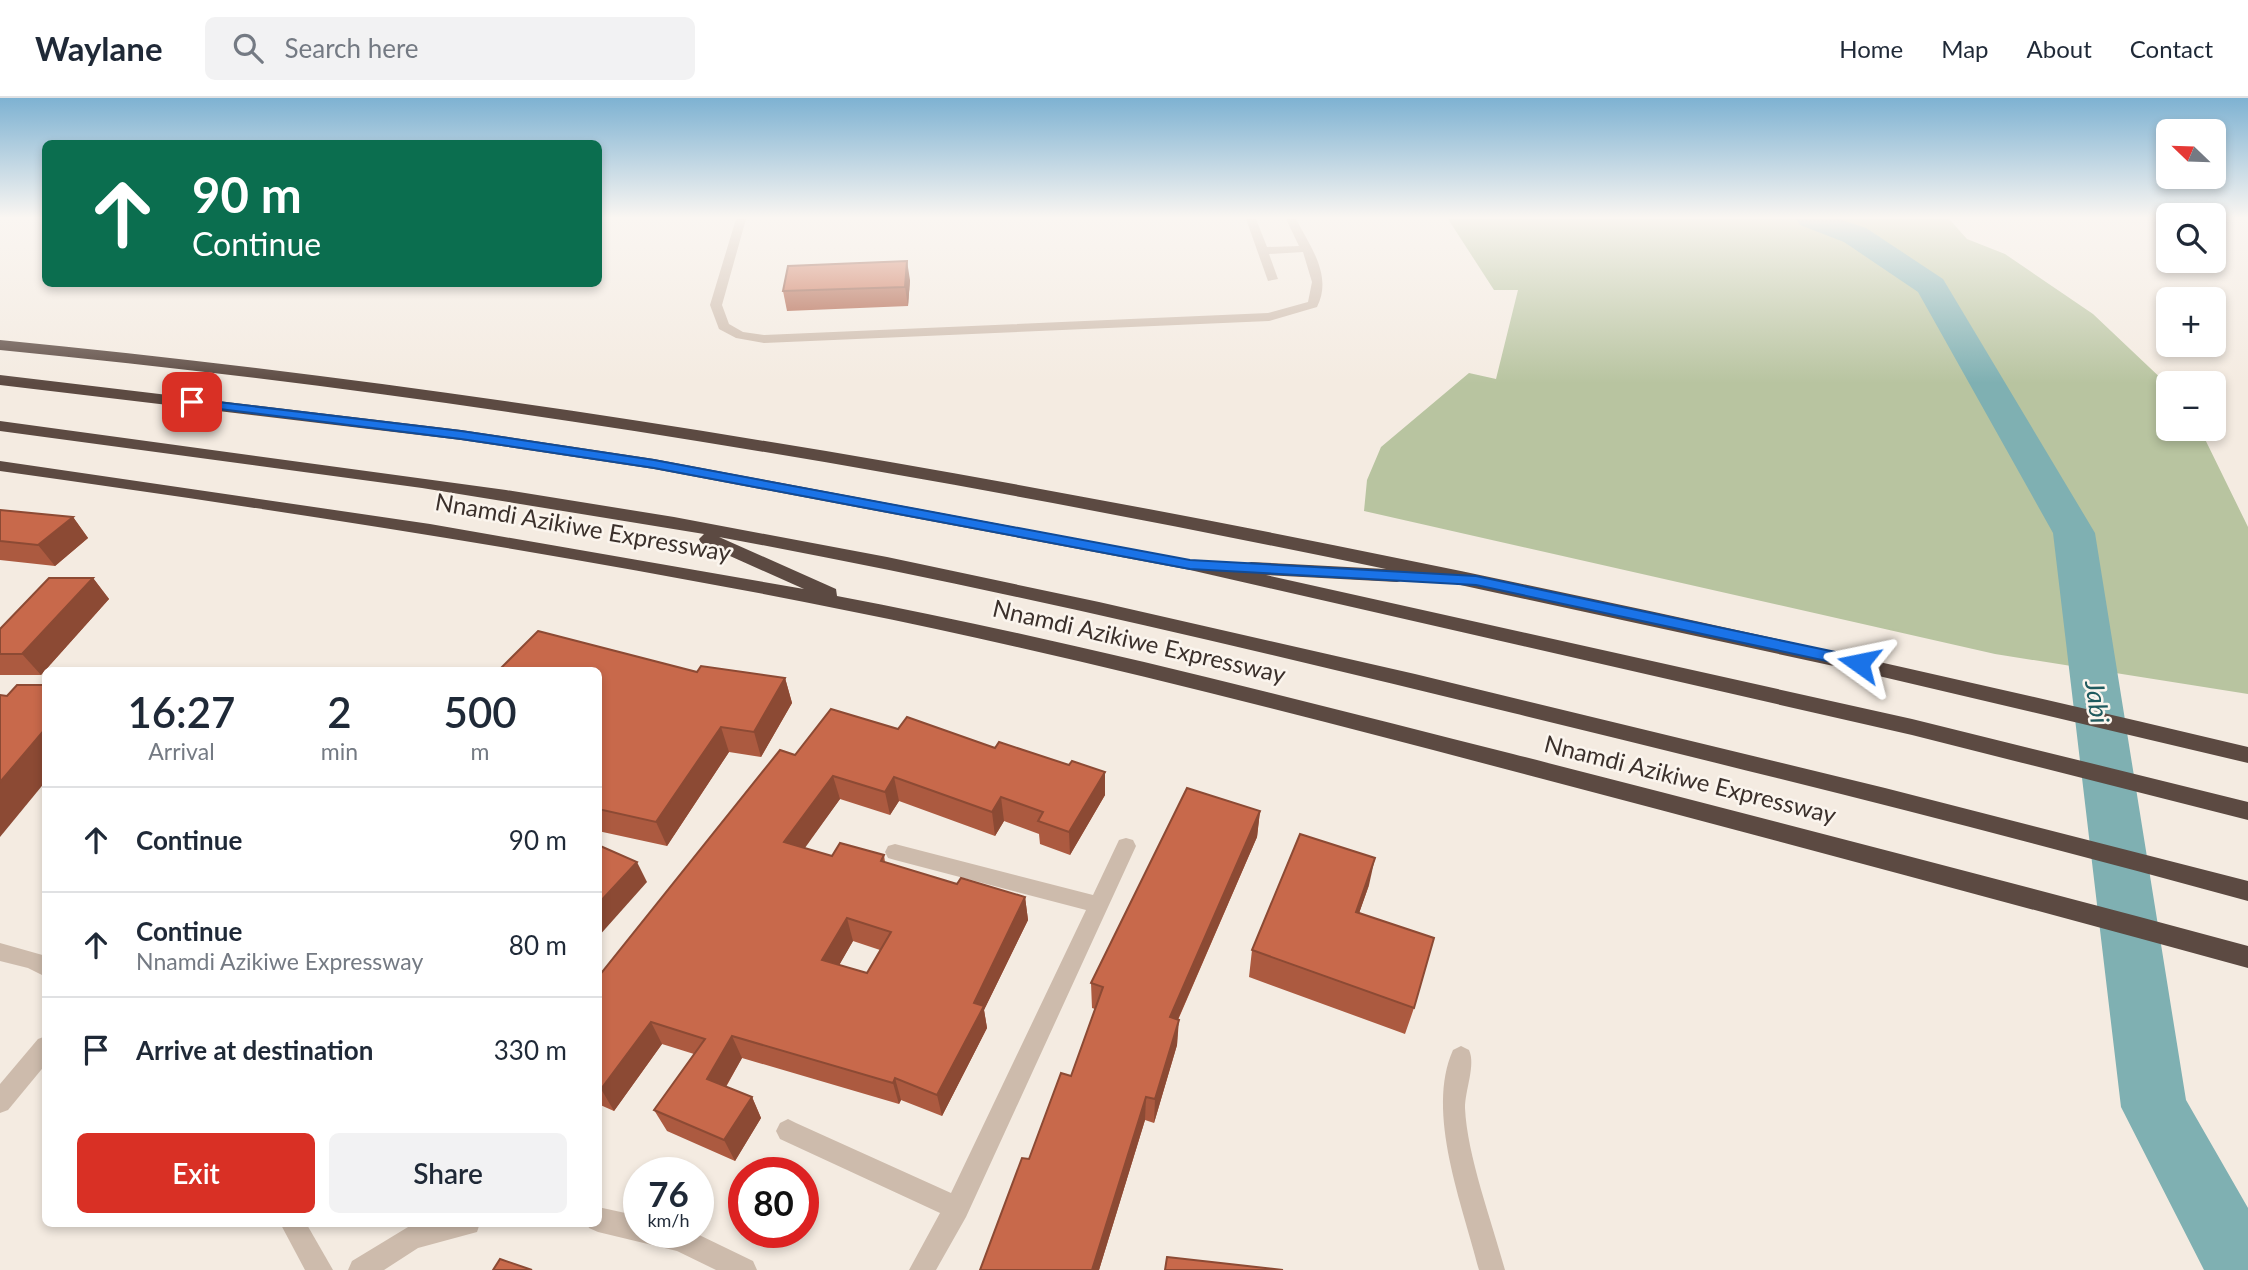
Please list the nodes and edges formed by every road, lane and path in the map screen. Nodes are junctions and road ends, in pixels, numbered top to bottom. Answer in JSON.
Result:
{"nodes":[{"id":1,"x":725,"y":274,"type":"edge"},
{"id":2,"x":1270,"y":274,"type":"edge"},
{"id":3,"x":1318,"y":274,"type":"edge"},
{"id":4,"x":1272,"y":279,"type":"dead end"},
{"id":5,"x":0,"y":345,"type":"edge"},
{"id":6,"x":0,"y":380,"type":"edge"},
{"id":7,"x":0,"y":426,"type":"edge"},
{"id":8,"x":0,"y":466,"type":"edge"},
{"id":9,"x":674,"y":523,"type":"junction"},
{"id":10,"x":1190,"y":564,"type":"junction"},
{"id":11,"x":1476,"y":580,"type":"junction"},
{"id":12,"x":859,"y":606,"type":"junction"},
{"id":13,"x":2248,"y":755,"type":"edge"},
{"id":14,"x":2248,"y":811,"type":"edge"},
{"id":15,"x":1126,"y":846,"type":"dead end"},
{"id":16,"x":895,"y":852,"type":"dead end"},
{"id":17,"x":2248,"y":891,"type":"edge"},
{"id":18,"x":1098,"y":905,"type":"junction"},
{"id":19,"x":0,"y":953,"type":"edge"},
{"id":20,"x":2248,"y":957,"type":"edge"},
{"id":21,"x":42,"y":966,"type":"edge"},
{"id":22,"x":42,"y":1051,"type":"edge"},
{"id":23,"x":1461,"y":1057,"type":"dead end"},
{"id":24,"x":0,"y":1102,"type":"edge"},
{"id":25,"x":788,"y":1131,"type":"dead end"},
{"id":26,"x":957,"y":1208,"type":"junction"},
{"id":27,"x":602,"y":1220,"type":"edge"},
{"id":28,"x":623,"y":1225,"type":"edge"},
{"id":29,"x":294,"y":1227,"type":"edge"},
{"id":30,"x":452,"y":1227,"type":"edge"},
{"id":31,"x":699,"y":1248,"type":"edge"},
{"id":32,"x":320,"y":1270,"type":"edge"},
{"id":33,"x":361,"y":1270,"type":"edge"},
{"id":34,"x":744,"y":1270,"type":"edge"},
{"id":35,"x":922,"y":1270,"type":"edge"},
{"id":36,"x":1492,"y":1270,"type":"edge"}],
"edges":[{"from":1,"to":3,"type":"street"},
{"from":2,"to":4,"type":"street"},
{"from":5,"to":11,"type":"highway"},
{"from":6,"to":10,"type":"highway"},
{"from":7,"to":9,"type":"highway","name":"Nnamdi Azikiwe Expressway"},
{"from":8,"to":12,"type":"highway","name":"Nnamdi Azikiwe Expressway"},
{"from":9,"to":12,"type":"highway"},
{"from":9,"to":17,"type":"highway","name":"Nnamdi Azikiwe Expressway"},
{"from":10,"to":11,"type":"highway"},
{"from":10,"to":14,"type":"highway"},
{"from":11,"to":13,"type":"highway"},
{"from":12,"to":20,"type":"highway","name":"Nnamdi Azikiwe Expressway"},
{"from":15,"to":18,"type":"street"},
{"from":16,"to":18,"type":"street"},
{"from":18,"to":26,"type":"street"},
{"from":19,"to":21,"type":"street"},
{"from":22,"to":24,"type":"street"},
{"from":23,"to":36,"type":"street"},
{"from":25,"to":26,"type":"street"},
{"from":26,"to":35,"type":"street"},
{"from":27,"to":28,"type":"street"},
{"from":29,"to":32,"type":"street"},
{"from":30,"to":33,"type":"street"},
{"from":31,"to":34,"type":"street"}]}
